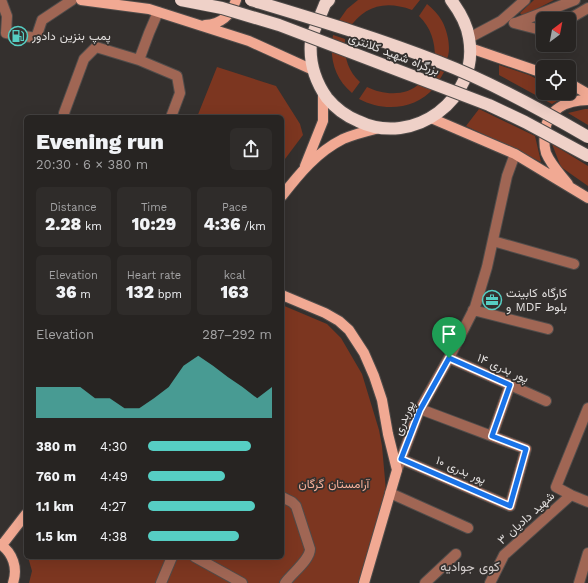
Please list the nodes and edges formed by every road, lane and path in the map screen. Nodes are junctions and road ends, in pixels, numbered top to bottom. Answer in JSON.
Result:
{"nodes":[{"id":1,"x":1,"y":0,"type":"edge"},
{"id":2,"x":72,"y":0,"type":"edge"},
{"id":3,"x":81,"y":0,"type":"edge"},
{"id":4,"x":182,"y":0,"type":"edge"},
{"id":5,"x":236,"y":0,"type":"edge"},
{"id":6,"x":251,"y":0,"type":"edge"},
{"id":7,"x":329,"y":0,"type":"edge"},
{"id":8,"x":451,"y":0,"type":"edge"},
{"id":9,"x":463,"y":0,"type":"edge"},
{"id":10,"x":525,"y":0,"type":"edge"},
{"id":11,"x":575,"y":0,"type":"edge"},
{"id":12,"x":588,"y":8,"type":"edge"},
{"id":13,"x":158,"y":12,"type":"junction"},
{"id":14,"x":460,"y":12,"type":"junction"},
{"id":15,"x":576,"y":15,"type":"edge"},
{"id":16,"x":498,"y":23,"type":"junction"},
{"id":17,"x":516,"y":24,"type":"junction"},
{"id":18,"x":201,"y":25,"type":"junction"},
{"id":19,"x":536,"y":29,"type":"edge"},
{"id":20,"x":469,"y":43,"type":"junction"},
{"id":21,"x":139,"y":60,"type":"junction"},
{"id":22,"x":312,"y":70,"type":"junction"},
{"id":23,"x":536,"y":70,"type":"edge"},
{"id":24,"x":576,"y":87,"type":"edge"},
{"id":25,"x":323,"y":92,"type":"junction"},
{"id":26,"x":588,"y":94,"type":"edge"},
{"id":27,"x":588,"y":100,"type":"edge"},
{"id":28,"x":64,"y":115,"type":"edge"},
{"id":29,"x":172,"y":115,"type":"edge"},
{"id":30,"x":432,"y":118,"type":"junction"},
{"id":31,"x":378,"y":128,"type":"junction"},
{"id":32,"x":588,"y":137,"type":"edge"},
{"id":33,"x":515,"y":154,"type":"junction"},
{"id":34,"x":588,"y":156,"type":"edge"},
{"id":35,"x":304,"y":168,"type":"junction"},
{"id":36,"x":572,"y":188,"type":"junction"},
{"id":37,"x":284,"y":193,"type":"edge"},
{"id":38,"x":588,"y":198,"type":"edge"},
{"id":39,"x":493,"y":241,"type":"junction"},
{"id":40,"x":574,"y":264,"type":"dead end"},
{"id":41,"x":284,"y":296,"type":"edge"},
{"id":42,"x":474,"y":310,"type":"junction"},
{"id":43,"x":548,"y":329,"type":"dead end"},
{"id":44,"x":449,"y":358,"type":"junction"},
{"id":45,"x":510,"y":385,"type":"junction"},
{"id":46,"x":546,"y":401,"type":"dead end"},
{"id":47,"x":588,"y":408,"type":"edge"},
{"id":48,"x":420,"y":410,"type":"junction"},
{"id":49,"x":492,"y":436,"type":"junction"},
{"id":50,"x":401,"y":459,"type":"junction"},
{"id":51,"x":397,"y":470,"type":"junction"},
{"id":52,"x":390,"y":493,"type":"junction"},
{"id":53,"x":571,"y":495,"type":"junction"},
{"id":54,"x":284,"y":498,"type":"edge"},
{"id":55,"x":588,"y":502,"type":"edge"},
{"id":56,"x":24,"y":516,"type":"edge"},
{"id":57,"x":468,"y":528,"type":"dead end"},
{"id":58,"x":1,"y":544,"type":"edge"},
{"id":59,"x":588,"y":553,"type":"edge"},
{"id":60,"x":456,"y":554,"type":"dead end"},
{"id":61,"x":171,"y":559,"type":"edge"},
{"id":62,"x":199,"y":559,"type":"edge"},
{"id":63,"x":13,"y":583,"type":"edge"},
{"id":64,"x":161,"y":583,"type":"edge"},
{"id":65,"x":242,"y":583,"type":"edge"},
{"id":66,"x":285,"y":583,"type":"edge"},
{"id":67,"x":364,"y":583,"type":"edge"},
{"id":68,"x":425,"y":583,"type":"edge"},
{"id":69,"x":490,"y":583,"type":"edge"},
{"id":70,"x":579,"y":583,"type":"edge"}],
"edges":[{"from":1,"to":2,"type":"street"},
{"from":3,"to":13,"type":"main road"},
{"from":4,"to":34,"type":"highway","name":"بزرگراه شهید کلانتری","bridge":true},
{"from":5,"to":18,"type":"main road"},
{"from":6,"to":32,"type":"highway","name":"بزرگراه شهید کلانتری","bridge":true},
{"from":7,"to":22,"type":"highway"},
{"from":8,"to":14,"type":"highway"},
{"from":9,"to":14,"type":"highway"},
{"from":10,"to":16,"type":"street"},
{"from":11,"to":17,"type":"street"},
{"from":12,"to":15,"type":"street"},
{"from":13,"to":18,"type":"main road"},
{"from":13,"to":21,"type":"street"},
{"from":14,"to":20,"type":"highway"},
{"from":16,"to":17,"type":"street"},
{"from":16,"to":20,"type":"street"},
{"from":17,"to":19,"type":"street"},
{"from":18,"to":22,"type":"main road"},
{"from":20,"to":23,"type":"main road"},
{"from":20,"to":30,"type":"highway"},
{"from":21,"to":28,"type":"street"},
{"from":21,"to":29,"type":"street"},
{"from":22,"to":25,"type":"highway"},
{"from":24,"to":26,"type":"main road"},
{"from":25,"to":31,"type":"highway"},
{"from":25,"to":35,"type":"main road"},
{"from":27,"to":36,"type":"main road"},
{"from":30,"to":31,"type":"highway"},
{"from":30,"to":33,"type":"main road"},
{"from":31,"to":35,"type":"main road"},
{"from":33,"to":36,"type":"main road"},
{"from":33,"to":39,"type":"street","name":"پوربدری"},
{"from":35,"to":37,"type":"main road"},
{"from":36,"to":38,"type":"main road"},
{"from":39,"to":40,"type":"street"},
{"from":39,"to":42,"type":"street","name":"پوربدری"},
{"from":41,"to":51,"type":"main road"},
{"from":42,"to":43,"type":"street"},
{"from":42,"to":44,"type":"street","name":"پوربدری"},
{"from":44,"to":45,"type":"street","name":"پور بدری ۱۴"},
{"from":44,"to":48,"type":"street","name":"پوربدری"},
{"from":45,"to":46,"type":"street","name":"پور بدری ۱۴"},
{"from":45,"to":49,"type":"street"},
{"from":47,"to":53,"type":"street"},
{"from":48,"to":49,"type":"street"},
{"from":48,"to":50,"type":"street","name":"پوربدری"},
{"from":49,"to":50,"type":"street","name":"پور بدری ۱۰"},
{"from":50,"to":51,"type":"street","name":"پوربدری"},
{"from":51,"to":52,"type":"main road","name":"پوربدری"},
{"from":52,"to":57,"type":"street"},
{"from":52,"to":67,"type":"main road","name":"پوربدری"},
{"from":53,"to":55,"type":"street"},
{"from":53,"to":69,"type":"street","name":"۳ شهید دادیان"},
{"from":54,"to":66,"type":"street"},
{"from":56,"to":58,"type":"main road"},
{"from":58,"to":63,"type":"main road"},
{"from":59,"to":70,"type":"street"},
{"from":60,"to":68,"type":"street"},
{"from":61,"to":64,"type":"street"},
{"from":62,"to":65,"type":"street"}]}
